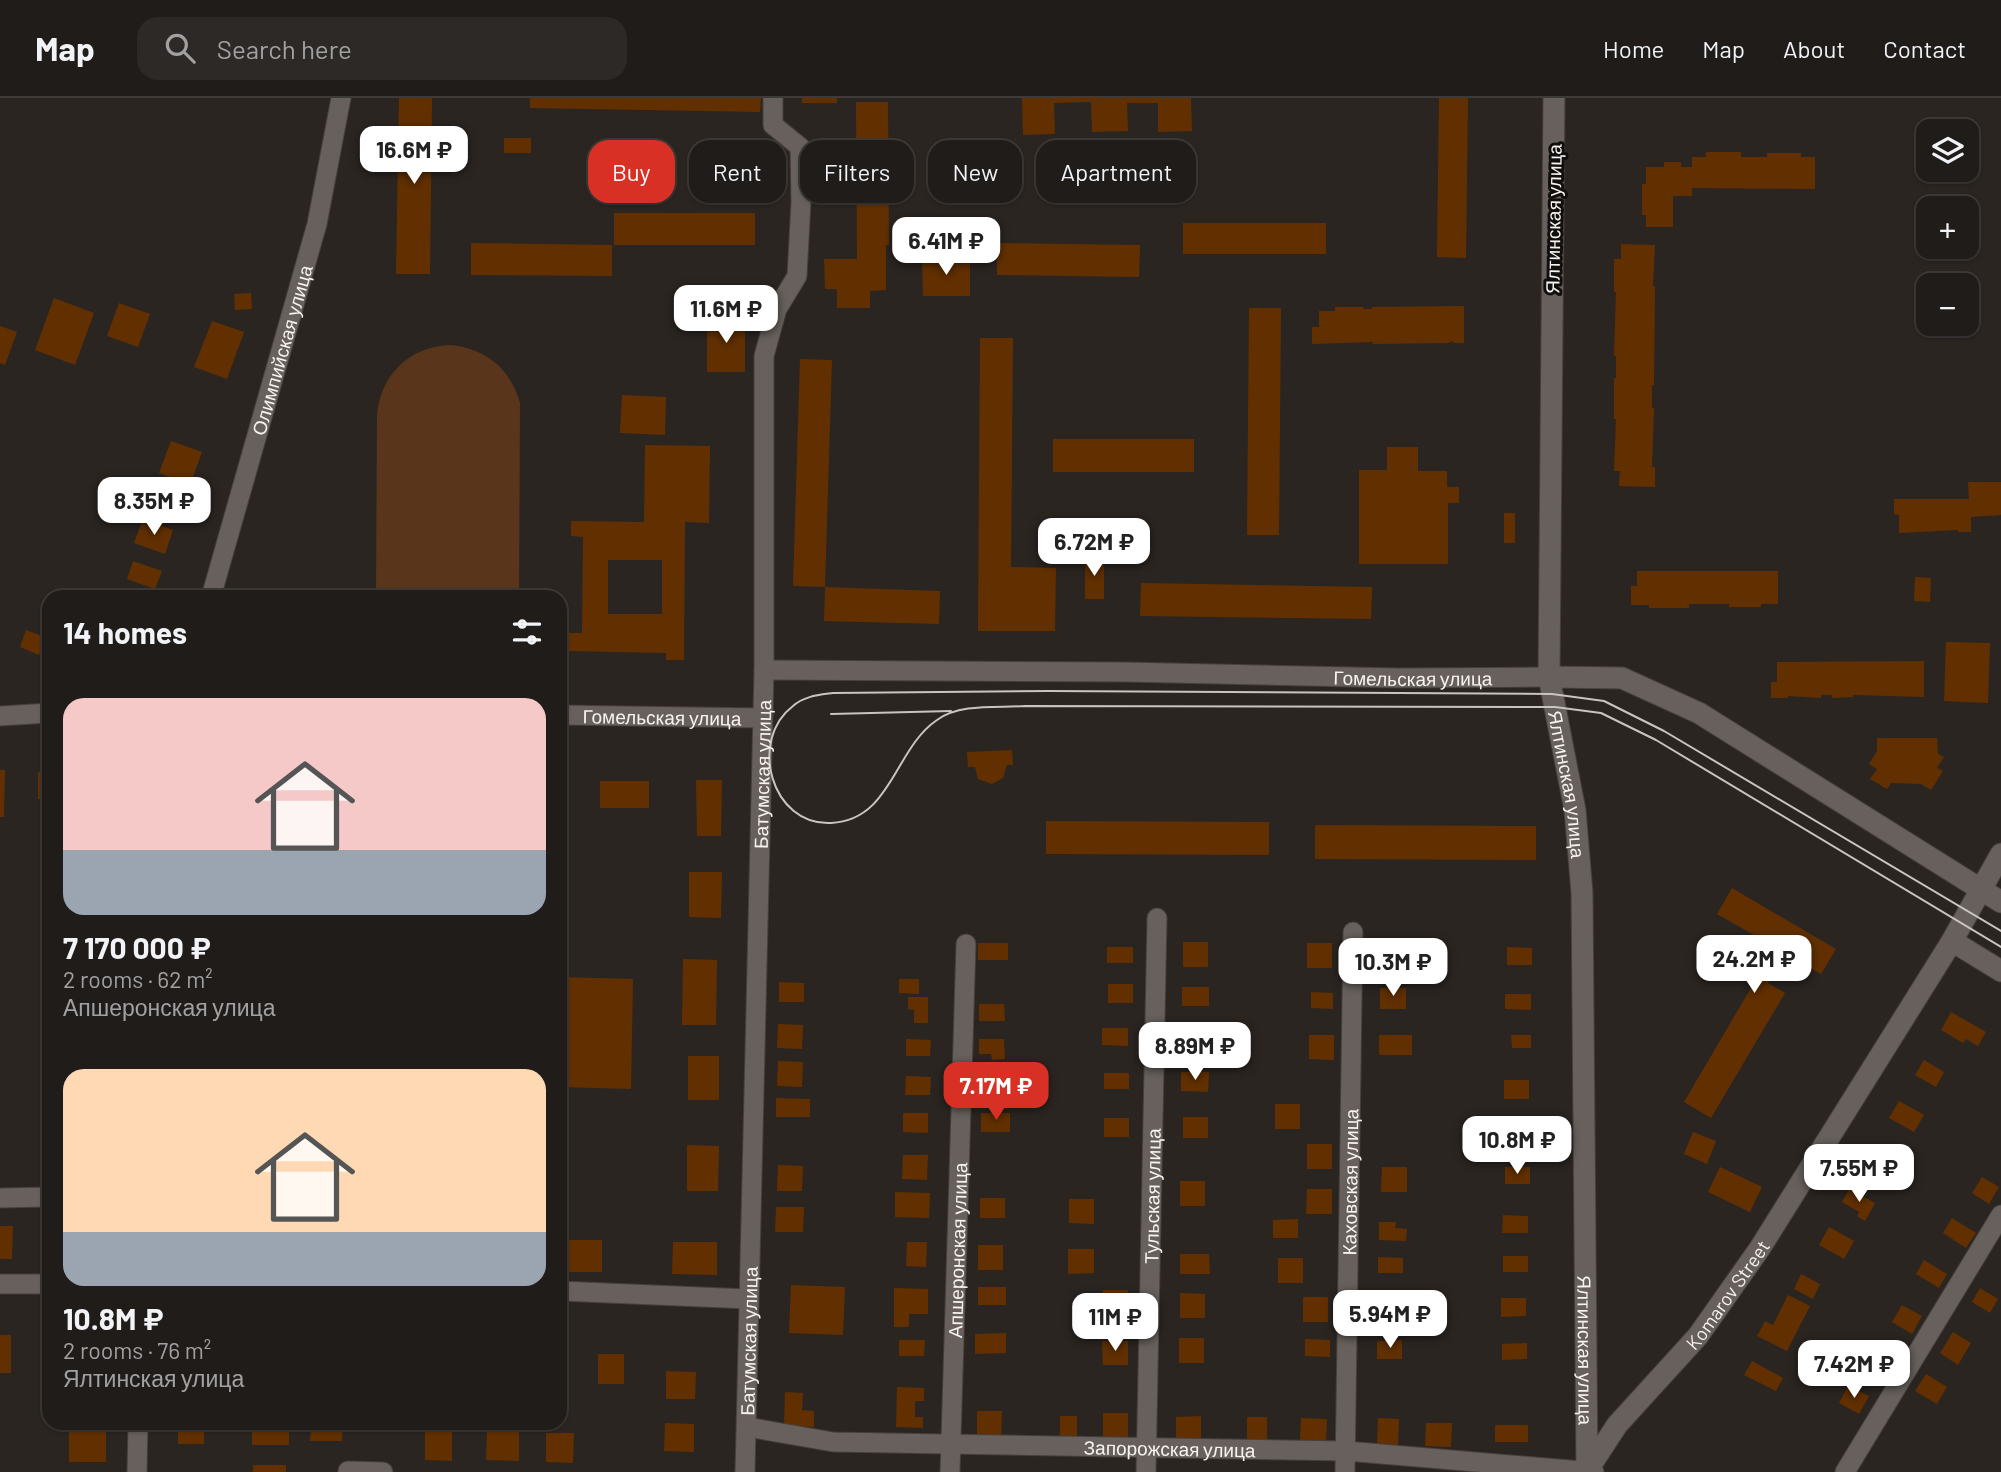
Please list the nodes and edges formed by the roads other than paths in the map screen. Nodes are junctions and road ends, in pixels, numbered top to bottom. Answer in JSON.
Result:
{"nodes":[{"id":1,"x":341,"y":98,"type":"edge"},
{"id":2,"x":773,"y":98,"type":"edge"},
{"id":3,"x":1554,"y":98,"type":"edge"},
{"id":4,"x":213,"y":590,"type":"edge"},
{"id":5,"x":764,"y":670,"type":"junction"},
{"id":6,"x":1549,"y":677,"type":"junction"},
{"id":7,"x":42,"y":713,"type":"edge"},
{"id":8,"x":567,"y":715,"type":"edge"},
{"id":9,"x":0,"y":716,"type":"edge"},
{"id":10,"x":762,"y":718,"type":"junction"},
{"id":11,"x":2001,"y":854,"type":"edge"},
{"id":12,"x":1980,"y":890,"type":"junction"},
{"id":13,"x":2001,"y":902,"type":"edge"},
{"id":14,"x":1157,"y":918,"type":"dead end"},
{"id":15,"x":1353,"y":932,"type":"dead end"},
{"id":16,"x":1952,"y":941,"type":"junction"},
{"id":17,"x":966,"y":944,"type":"dead end"},
{"id":18,"x":2001,"y":971,"type":"edge"},
{"id":19,"x":42,"y":1196,"type":"edge"},
{"id":20,"x":0,"y":1198,"type":"edge"},
{"id":21,"x":2001,"y":1215,"type":"edge"},
{"id":22,"x":42,"y":1283,"type":"edge"},
{"id":23,"x":0,"y":1284,"type":"edge"},
{"id":24,"x":567,"y":1291,"type":"edge"},
{"id":25,"x":748,"y":1298,"type":"junction"},
{"id":26,"x":747,"y":1427,"type":"junction"},
{"id":27,"x":138,"y":1430,"type":"edge"},
{"id":28,"x":950,"y":1444,"type":"junction"},
{"id":29,"x":1147,"y":1447,"type":"junction"},
{"id":30,"x":1346,"y":1451,"type":"junction"},
{"id":31,"x":348,"y":1471,"type":"edge"},
{"id":32,"x":137,"y":1472,"type":"edge"},
{"id":33,"x":383,"y":1472,"type":"edge"},
{"id":34,"x":746,"y":1472,"type":"edge"},
{"id":35,"x":950,"y":1472,"type":"edge"},
{"id":36,"x":1146,"y":1472,"type":"edge"},
{"id":37,"x":1345,"y":1472,"type":"edge"},
{"id":38,"x":1587,"y":1472,"type":"edge"},
{"id":39,"x":1594,"y":1472,"type":"edge"},
{"id":40,"x":1847,"y":1472,"type":"edge"}],
"edges":[{"from":1,"to":4,"type":"street","name":"Олимпийская улица"},
{"from":2,"to":5,"type":"street","name":"Батумская улица"},
{"from":3,"to":6,"type":"main road","name":"Ялтинская улица"},
{"from":5,"to":6,"type":"street","name":"Гомельская улица"},
{"from":5,"to":10,"type":"street","name":"Батумская улица"},
{"from":6,"to":12,"type":"main road","name":"Гомельская улица"},
{"from":6,"to":38,"type":"main road","name":"Ялтинская улица"},
{"from":7,"to":9,"type":"street"},
{"from":8,"to":10,"type":"street","name":"Гомельская улица"},
{"from":10,"to":25,"type":"street","name":"Батумская улица"},
{"from":11,"to":12,"type":"main road","name":"Komarov Street"},
{"from":12,"to":13,"type":"main road","name":"Гомельская улица"},
{"from":12,"to":16,"type":"main road","name":"Komarov Street"},
{"from":14,"to":29,"type":"street","name":"Тульская улица"},
{"from":15,"to":30,"type":"street","name":"Каховская улица"},
{"from":16,"to":18,"type":"main road"},
{"from":16,"to":38,"type":"main road","name":"Komarov Street"},
{"from":17,"to":28,"type":"street","name":"Апшеронская улица"},
{"from":19,"to":20,"type":"street"},
{"from":21,"to":40,"type":"street"},
{"from":22,"to":23,"type":"street"},
{"from":24,"to":25,"type":"street"},
{"from":25,"to":26,"type":"street","name":"Батумская улица"},
{"from":26,"to":28,"type":"street","name":"Запорожская улица"},
{"from":26,"to":34,"type":"street","name":"Батумская улица"},
{"from":27,"to":32,"type":"street"},
{"from":28,"to":29,"type":"street","name":"Запорожская улица"},
{"from":28,"to":35,"type":"street","name":"Апшеронская улица"},
{"from":29,"to":30,"type":"street","name":"Запорожская улица"},
{"from":29,"to":36,"type":"street","name":"Тульская улица"},
{"from":30,"to":37,"type":"street","name":"Каховская улица"},
{"from":30,"to":38,"type":"street","name":"Запорожская улица"},
{"from":31,"to":33,"type":"street"},
{"from":38,"to":39,"type":"street","name":"Запорожская улица"}]}
